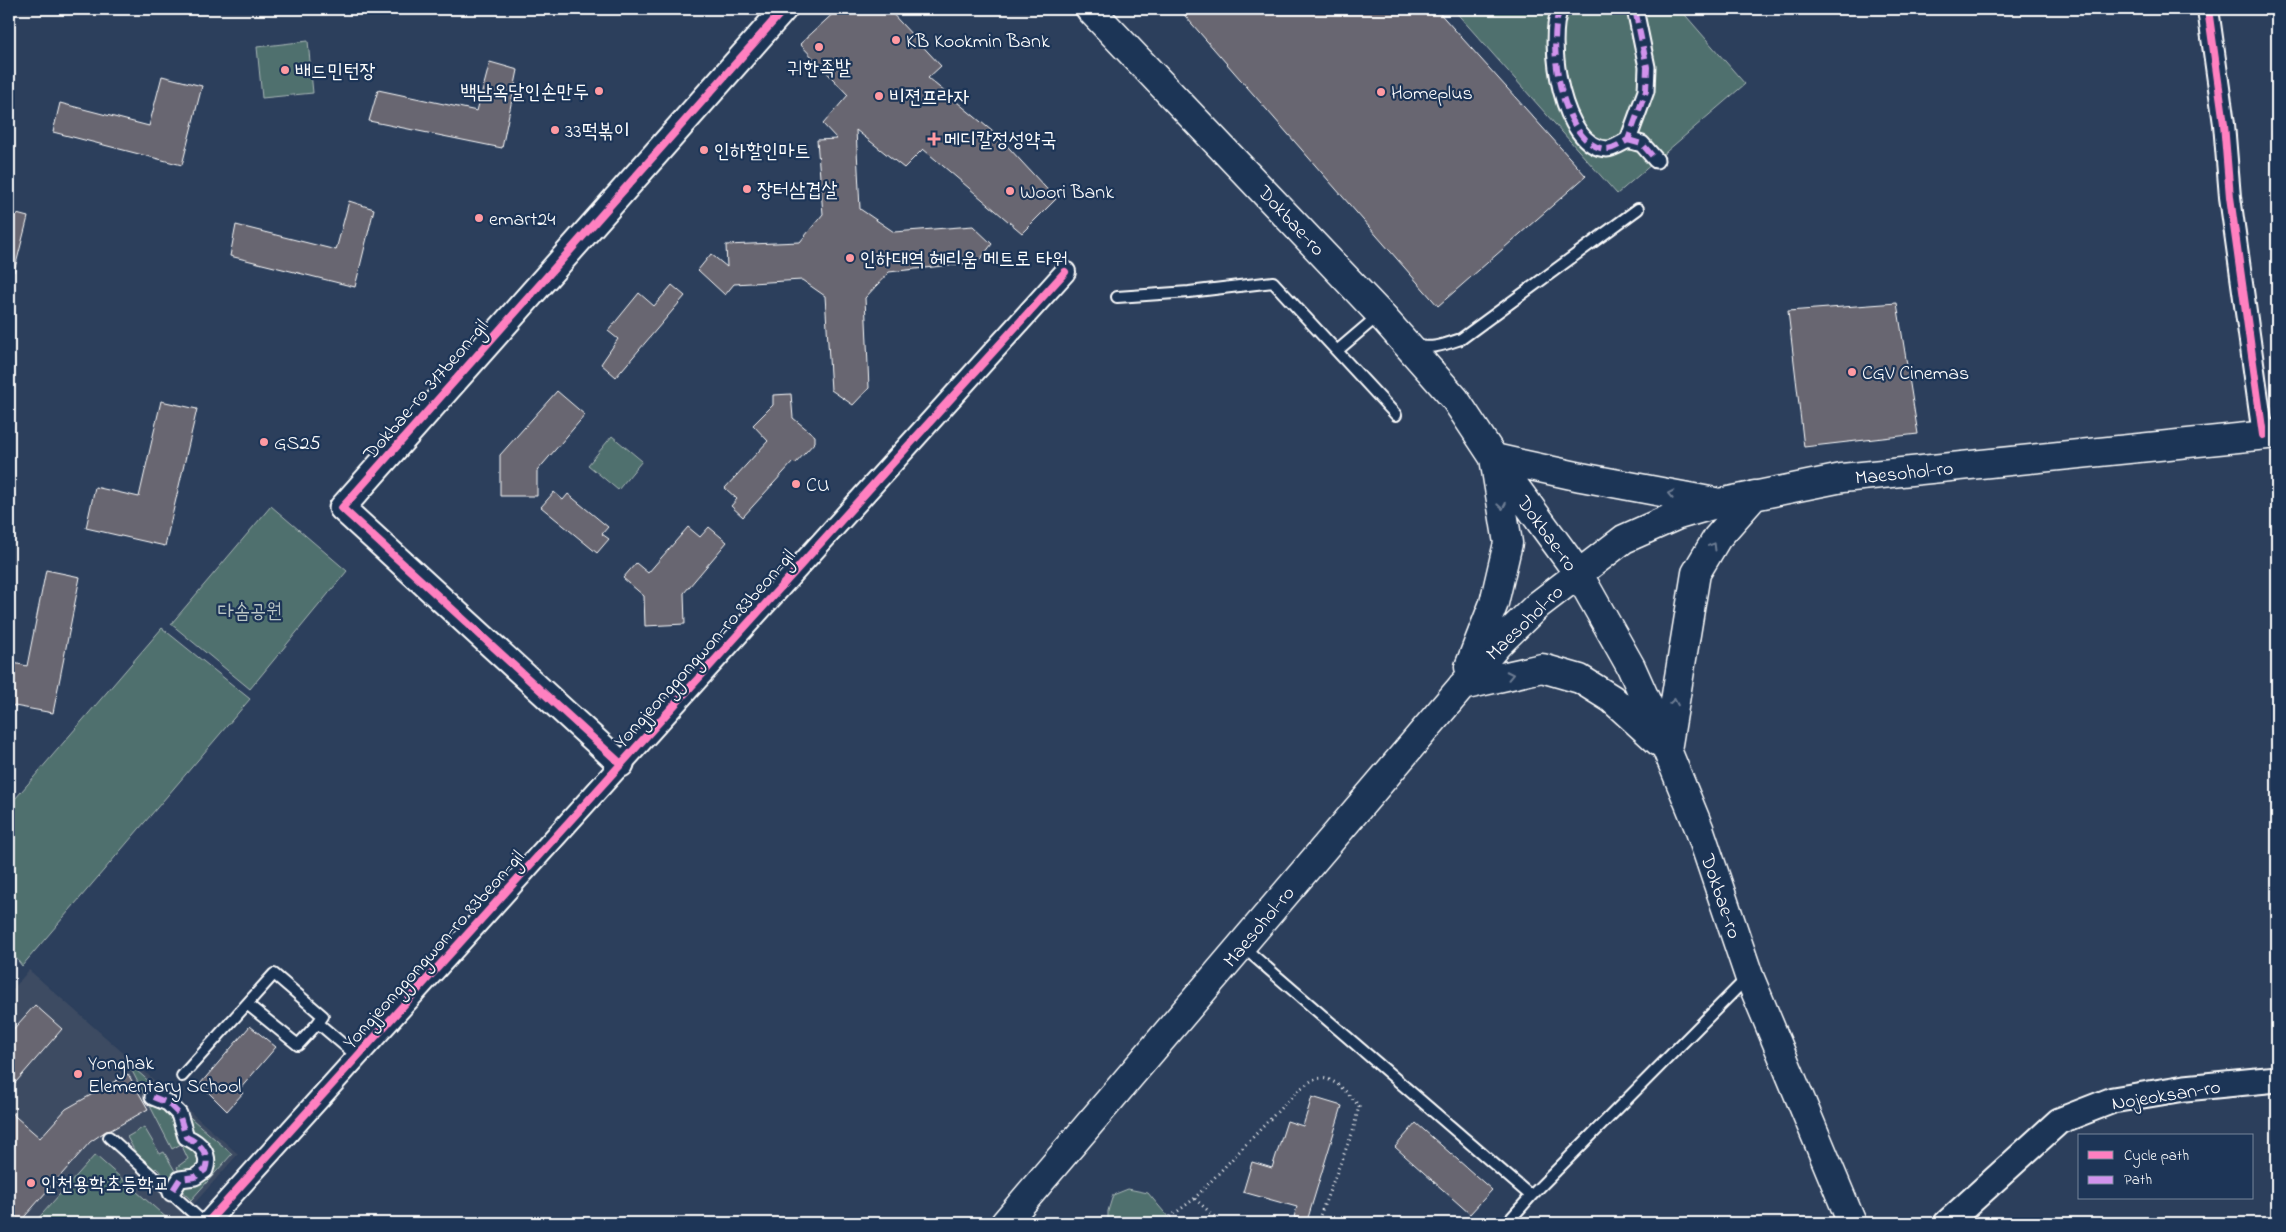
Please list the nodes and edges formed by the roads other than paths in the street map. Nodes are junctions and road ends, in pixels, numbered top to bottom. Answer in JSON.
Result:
{"nodes":[{"id":1,"x":784,"y":9,"type":"edge"},
{"id":2,"x":1090,"y":9,"type":"edge"},
{"id":3,"x":1560,"y":9,"type":"edge"},
{"id":4,"x":1635,"y":9,"type":"edge"},
{"id":5,"x":2208,"y":9,"type":"edge"},
{"id":6,"x":1628,"y":140,"type":"junction"},
{"id":7,"x":1656,"y":160,"type":"dead end"},
{"id":8,"x":1638,"y":209,"type":"dead end"},
{"id":9,"x":1065,"y":272,"type":"dead end"},
{"id":10,"x":1118,"y":297,"type":"dead end"},
{"id":11,"x":1380,"y":314,"type":"junction"},
{"id":12,"x":1404,"y":341,"type":"junction"},
{"id":13,"x":1338,"y":350,"type":"junction"},
{"id":14,"x":1396,"y":415,"type":"dead end"},
{"id":15,"x":2270,"y":434,"type":"edge"},
{"id":16,"x":1494,"y":458,"type":"junction"},
{"id":17,"x":1755,"y":495,"type":"junction"},
{"id":18,"x":1719,"y":503,"type":"junction"},
{"id":19,"x":1578,"y":573,"type":"junction"},
{"id":20,"x":1462,"y":686,"type":"junction"},
{"id":21,"x":1667,"y":750,"type":"junction"},
{"id":22,"x":622,"y":764,"type":"junction"},
{"id":23,"x":1242,"y":945,"type":"junction"},
{"id":24,"x":1749,"y":976,"type":"junction"},
{"id":25,"x":247,"y":1004,"type":"junction"},
{"id":26,"x":318,"y":1023,"type":"junction"},
{"id":27,"x":358,"y":1057,"type":"junction"},
{"id":28,"x":182,"y":1076,"type":"dead end"},
{"id":29,"x":2277,"y":1079,"type":"edge"},
{"id":30,"x":153,"y":1097,"type":"dead end"},
{"id":31,"x":110,"y":1137,"type":"dead end"},
{"id":32,"x":171,"y":1193,"type":"junction"},
{"id":33,"x":1531,"y":1196,"type":"junction"},
{"id":34,"x":206,"y":1223,"type":"edge"},
{"id":35,"x":1005,"y":1223,"type":"edge"},
{"id":36,"x":1507,"y":1223,"type":"edge"},
{"id":37,"x":1852,"y":1223,"type":"edge"},
{"id":38,"x":1947,"y":1223,"type":"edge"}],
"edges":[{"from":1,"to":22,"type":"street","name":"Dokbae-ro 317beon-gil"},
{"from":2,"to":11,"type":"main road","name":"Dokbae-ro"},
{"from":3,"to":6,"type":"street"},
{"from":4,"to":6,"type":"street"},
{"from":5,"to":15,"type":"street"},
{"from":6,"to":7,"type":"street"},
{"from":8,"to":12,"type":"lane"},
{"from":9,"to":22,"type":"street","name":"Yongjeonggongwon-ro 83beon-gil"},
{"from":10,"to":13,"type":"lane"},
{"from":11,"to":12,"type":"main road","name":"Dokbae-ro"},
{"from":11,"to":13,"type":"lane"},
{"from":12,"to":16,"type":"main road","name":"Dokbae-ro"},
{"from":13,"to":14,"type":"lane"},
{"from":15,"to":17,"type":"main road","name":"Maesohol-ro"},
{"from":18,"to":16,"type":"main road","one_way":true},
{"from":16,"to":19,"type":"main road","name":"Dokbae-ro"},
{"from":16,"to":20,"type":"main road","one_way":true},
{"from":17,"to":18,"type":"main road","name":"Maesohol-ro"},
{"from":21,"to":17,"type":"main road","one_way":true},
{"from":18,"to":19,"type":"main road","name":"Maesohol-ro"},
{"from":19,"to":20,"type":"main road","name":"Maesohol-ro"},
{"from":19,"to":21,"type":"main road","name":"Dokbae-ro"},
{"from":20,"to":21,"type":"main road","one_way":true},
{"from":20,"to":23,"type":"main road","name":"Maesohol-ro"},
{"from":21,"to":24,"type":"main road","name":"Dokbae-ro"},
{"from":22,"to":27,"type":"street","name":"Yongjeonggongwon-ro 83beon-gil"},
{"from":23,"to":33,"type":"lane"},
{"from":23,"to":35,"type":"main road","name":"Maesohol-ro"},
{"from":24,"to":33,"type":"lane"},
{"from":24,"to":37,"type":"main road","name":"Dokbae-ro"},
{"from":25,"to":26,"type":"lane"},
{"from":25,"to":26,"type":"lane"},
{"from":25,"to":28,"type":"lane"},
{"from":26,"to":27,"type":"lane"},
{"from":27,"to":34,"type":"street","name":"Yongjeonggongwon-ro 83beon-gil"},
{"from":29,"to":38,"type":"street","name":"Nojeoksan-ro"},
{"from":30,"to":32,"type":"street"},
{"from":31,"to":32,"type":"lane"},
{"from":32,"to":34,"type":"lane"},
{"from":33,"to":36,"type":"lane"}]}
